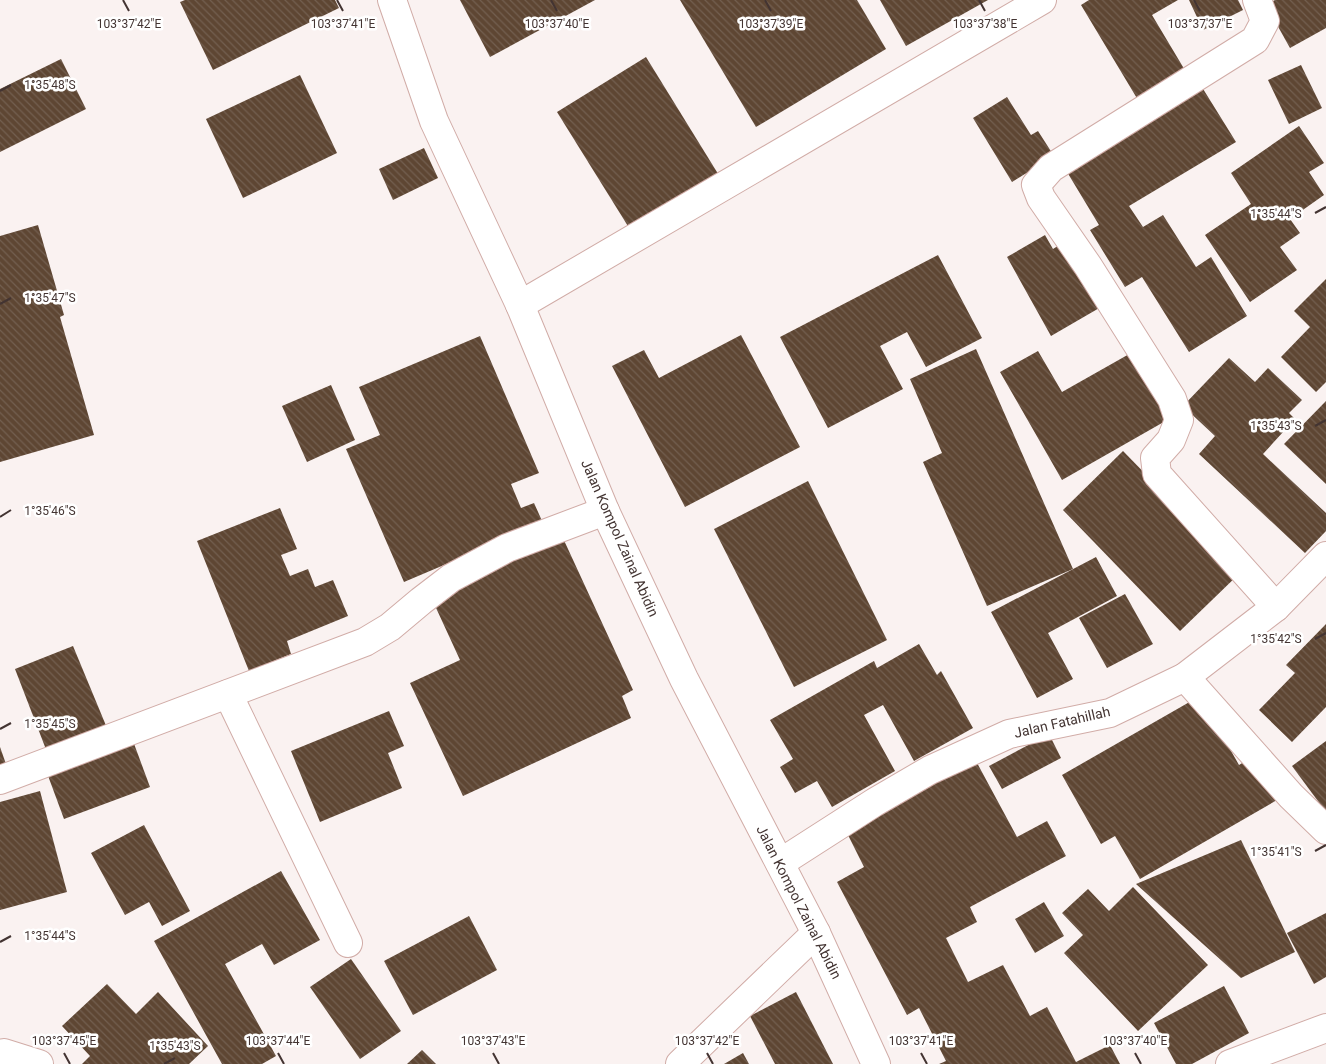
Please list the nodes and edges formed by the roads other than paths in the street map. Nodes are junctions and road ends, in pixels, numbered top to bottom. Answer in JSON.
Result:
{"nodes":[{"id":1,"x":392,"y":0,"type":"edge"},
{"id":2,"x":1042,"y":0,"type":"edge"},
{"id":3,"x":1257,"y":0,"type":"edge"},
{"id":4,"x":520,"y":305,"type":"junction"},
{"id":5,"x":605,"y":511,"type":"junction"},
{"id":6,"x":1326,"y":556,"type":"edge"},
{"id":7,"x":1276,"y":607,"type":"junction"},
{"id":8,"x":1185,"y":677,"type":"junction"},
{"id":9,"x":228,"y":694,"type":"junction"},
{"id":10,"x":0,"y":780,"type":"edge"},
{"id":11,"x":1326,"y":830,"type":"edge"},
{"id":12,"x":780,"y":863,"type":"junction"},
{"id":13,"x":816,"y":934,"type":"junction"},
{"id":14,"x":348,"y":943,"type":"dead end"},
{"id":15,"x":1326,"y":1028,"type":"edge"},
{"id":16,"x":0,"y":1054,"type":"edge"},
{"id":17,"x":39,"y":1064,"type":"edge"},
{"id":18,"x":680,"y":1064,"type":"edge"},
{"id":19,"x":876,"y":1064,"type":"edge"},
{"id":20,"x":1230,"y":1064,"type":"edge"}],
"edges":[{"from":1,"to":4,"type":"street","name":"Jalan Kompol Zainal Abidin"},
{"from":2,"to":4,"type":"street"},
{"from":3,"to":7,"type":"street"},
{"from":4,"to":5,"type":"street","name":"Jalan Kompol Zainal Abidin"},
{"from":5,"to":9,"type":"street"},
{"from":5,"to":12,"type":"street","name":"Jalan Kompol Zainal Abidin"},
{"from":6,"to":7,"type":"street","name":"Jalan Fatahillah"},
{"from":7,"to":8,"type":"street","name":"Jalan Fatahillah"},
{"from":8,"to":11,"type":"street"},
{"from":8,"to":12,"type":"street","name":"Jalan Fatahillah"},
{"from":9,"to":10,"type":"street"},
{"from":9,"to":14,"type":"street"},
{"from":12,"to":13,"type":"street","name":"Jalan Kompol Zainal Abidin"},
{"from":13,"to":18,"type":"street"},
{"from":13,"to":19,"type":"street","name":"Jalan Kompol Zainal Abidin"},
{"from":15,"to":20,"type":"street"},
{"from":16,"to":17,"type":"street"}]}
